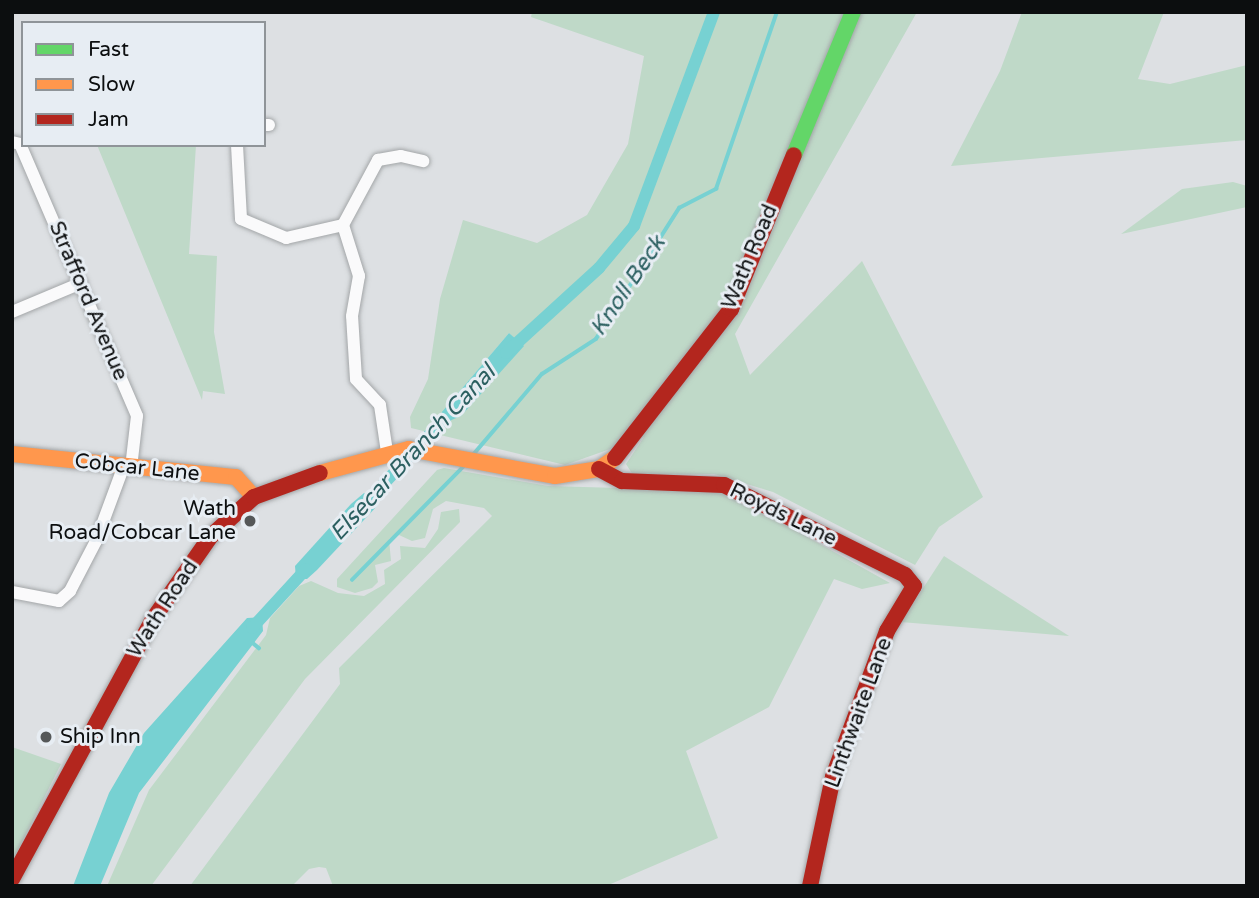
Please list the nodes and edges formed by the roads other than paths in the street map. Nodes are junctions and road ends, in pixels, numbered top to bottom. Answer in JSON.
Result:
{"nodes":[{"id":1,"x":853,"y":12,"type":"edge"},
{"id":2,"x":12,"y":142,"type":"edge"},
{"id":3,"x":237,"y":147,"type":"edge"},
{"id":4,"x":423,"y":161,"type":"dead end"},
{"id":5,"x":343,"y":225,"type":"junction"},
{"id":6,"x":82,"y":283,"type":"junction"},
{"id":7,"x":12,"y":312,"type":"edge"},
{"id":8,"x":387,"y":452,"type":"junction"},
{"id":9,"x":12,"y":454,"type":"edge"},
{"id":10,"x":127,"y":468,"type":"junction"},
{"id":11,"x":599,"y":469,"type":"junction"},
{"id":12,"x":254,"y":497,"type":"junction"},
{"id":13,"x":914,"y":586,"type":"joint"},
{"id":14,"x":12,"y":592,"type":"edge"},
{"id":15,"x":13,"y":876,"type":"edge"},
{"id":16,"x":810,"y":886,"type":"edge"}],
"edges":[{"from":1,"to":11,"type":"main road","name":"Wath Road"},
{"from":2,"to":6,"type":"street","name":"Strafford Avenue"},
{"from":3,"to":5,"type":"street"},
{"from":4,"to":5,"type":"street"},
{"from":5,"to":8,"type":"street"},
{"from":6,"to":7,"type":"street"},
{"from":6,"to":10,"type":"street","name":"Strafford Avenue"},
{"from":8,"to":11,"type":"main road","name":"Wath Road"},
{"from":8,"to":12,"type":"main road","name":"Wath Road"},
{"from":9,"to":10,"type":"main road","name":"Cobcar Lane"},
{"from":10,"to":12,"type":"main road","name":"Cobcar Lane"},
{"from":10,"to":14,"type":"street","name":"Strafford Avenue"},
{"from":11,"to":13,"type":"main road","name":"Royds Lane"},
{"from":12,"to":15,"type":"main road","name":"Wath Road"},
{"from":13,"to":16,"type":"main road","name":"Linthwaite Lane"}]}
